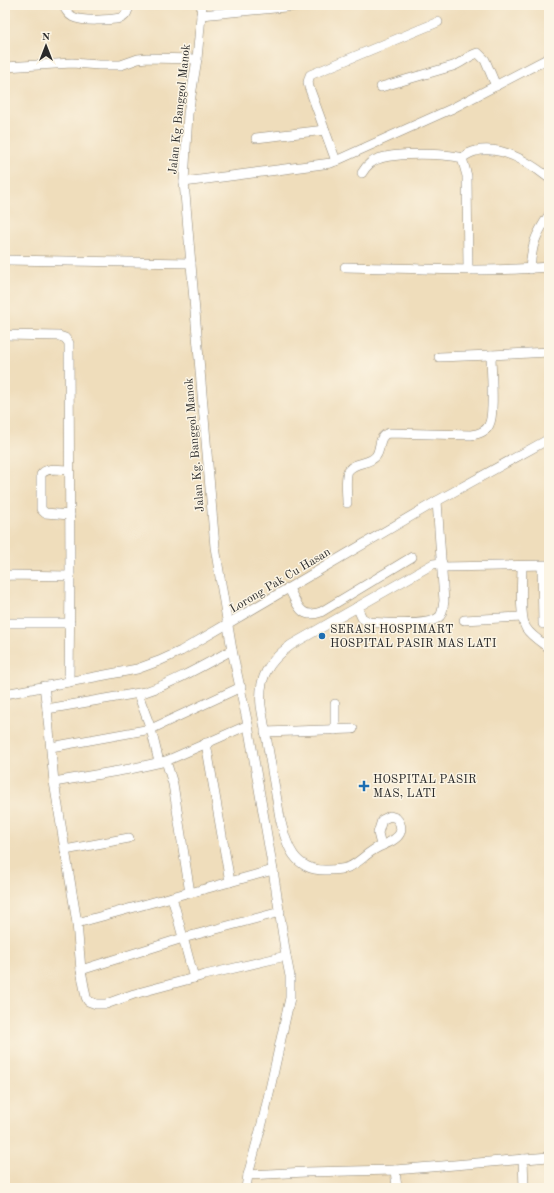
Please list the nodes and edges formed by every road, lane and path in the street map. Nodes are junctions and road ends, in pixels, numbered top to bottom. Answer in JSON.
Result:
{"nodes":[{"id":1,"x":64,"y":5,"type":"edge"},
{"id":2,"x":129,"y":5,"type":"edge"},
{"id":3,"x":202,"y":5,"type":"edge"},
{"id":4,"x":306,"y":5,"type":"edge"},
{"id":5,"x":201,"y":15,"type":"junction"},
{"id":6,"x":438,"y":22,"type":"dead end"},
{"id":7,"x":549,"y":58,"type":"edge"},
{"id":8,"x":197,"y":59,"type":"junction"},
{"id":9,"x":5,"y":67,"type":"edge"},
{"id":10,"x":496,"y":86,"type":"junction"},
{"id":11,"x":381,"y":87,"type":"dead end"},
{"id":12,"x":325,"y":130,"type":"junction"},
{"id":13,"x":256,"y":138,"type":"dead end"},
{"id":14,"x":462,"y":158,"type":"junction"},
{"id":15,"x":336,"y":161,"type":"junction"},
{"id":16,"x":362,"y":173,"type":"dead end"},
{"id":17,"x":549,"y":178,"type":"edge"},
{"id":18,"x":184,"y":182,"type":"junction"},
{"id":19,"x":549,"y":215,"type":"edge"},
{"id":20,"x":5,"y":260,"type":"edge"},
{"id":21,"x":191,"y":263,"type":"junction"},
{"id":22,"x":344,"y":267,"type":"dead end"},
{"id":23,"x":549,"y":267,"type":"edge"},
{"id":24,"x":468,"y":269,"type":"junction"},
{"id":25,"x":530,"y":269,"type":"junction"},
{"id":26,"x":5,"y":335,"type":"edge"},
{"id":27,"x":549,"y":352,"type":"edge"},
{"id":28,"x":491,"y":355,"type":"junction"},
{"id":29,"x":439,"y":357,"type":"dead end"},
{"id":30,"x":549,"y":439,"type":"edge"},
{"id":31,"x":69,"y":470,"type":"junction"},
{"id":32,"x":437,"y":501,"type":"junction"},
{"id":33,"x":346,"y":503,"type":"dead end"},
{"id":34,"x":70,"y":515,"type":"junction"},
{"id":35,"x":412,"y":557,"type":"dead end"},
{"id":36,"x":442,"y":565,"type":"junction"},
{"id":37,"x":522,"y":566,"type":"junction"},
{"id":38,"x":546,"y":566,"type":"edge"},
{"id":39,"x":5,"y":576,"type":"edge"},
{"id":40,"x":70,"y":576,"type":"junction"},
{"id":41,"x":289,"y":589,"type":"junction"},
{"id":42,"x":357,"y":607,"type":"junction"},
{"id":43,"x":522,"y":617,"type":"junction"},
{"id":44,"x":464,"y":620,"type":"dead end"},
{"id":45,"x":5,"y":623,"type":"edge"},
{"id":46,"x":70,"y":623,"type":"junction"},
{"id":47,"x":544,"y":624,"type":"dead end"},
{"id":48,"x":227,"y":625,"type":"junction"},
{"id":49,"x":549,"y":648,"type":"edge"},
{"id":50,"x":232,"y":650,"type":"junction"},
{"id":51,"x":69,"y":682,"type":"junction"},
{"id":52,"x":44,"y":686,"type":"junction"},
{"id":53,"x":241,"y":687,"type":"junction"},
{"id":54,"x":5,"y":694,"type":"edge"},
{"id":55,"x":138,"y":694,"type":"junction"},
{"id":56,"x":335,"y":704,"type":"dead end"},
{"id":57,"x":47,"y":709,"type":"junction"},
{"id":58,"x":248,"y":725,"type":"junction"},
{"id":59,"x":151,"y":729,"type":"junction"},
{"id":60,"x":353,"y":729,"type":"dead end"},
{"id":61,"x":335,"y":730,"type":"junction"},
{"id":62,"x":265,"y":732,"type":"junction"},
{"id":63,"x":206,"y":743,"type":"junction"},
{"id":64,"x":51,"y":747,"type":"junction"},
{"id":65,"x":163,"y":762,"type":"junction"},
{"id":66,"x":54,"y":782,"type":"junction"},
{"id":67,"x":129,"y":838,"type":"dead end"},
{"id":68,"x":381,"y":845,"type":"dead end"},
{"id":69,"x":65,"y":850,"type":"junction"},
{"id":70,"x":273,"y":870,"type":"junction"},
{"id":71,"x":230,"y":882,"type":"junction"},
{"id":72,"x":190,"y":892,"type":"junction"},
{"id":73,"x":172,"y":897,"type":"junction"},
{"id":74,"x":280,"y":912,"type":"junction"},
{"id":75,"x":77,"y":923,"type":"junction"},
{"id":76,"x":184,"y":938,"type":"junction"},
{"id":77,"x":286,"y":956,"type":"junction"},
{"id":78,"x":81,"y":970,"type":"junction"},
{"id":79,"x":194,"y":978,"type":"junction"},
{"id":80,"x":549,"y":1157,"type":"edge"},
{"id":81,"x":523,"y":1159,"type":"junction"},
{"id":82,"x":395,"y":1170,"type":"junction"},
{"id":83,"x":248,"y":1175,"type":"junction"},
{"id":84,"x":246,"y":1188,"type":"edge"},
{"id":85,"x":397,"y":1188,"type":"edge"},
{"id":86,"x":524,"y":1188,"type":"edge"}],
"edges":[{"from":1,"to":2,"type":"street"},
{"from":3,"to":5,"type":"street","name":"Jalan Kg Banggol Manok"},
{"from":4,"to":5,"type":"street"},
{"from":5,"to":8,"type":"street","name":"Jalan Kg Banggol Manok"},
{"from":6,"to":12,"type":"street"},
{"from":7,"to":10,"type":"street"},
{"from":8,"to":9,"type":"street"},
{"from":8,"to":18,"type":"street","name":"Jalan Kg Banggol Manok"},
{"from":10,"to":11,"type":"street"},
{"from":10,"to":15,"type":"street"},
{"from":12,"to":13,"type":"street"},
{"from":12,"to":15,"type":"street"},
{"from":14,"to":16,"type":"street"},
{"from":14,"to":17,"type":"street"},
{"from":14,"to":24,"type":"street"},
{"from":15,"to":18,"type":"street"},
{"from":18,"to":21,"type":"street","name":"Jalan Kg Banggol Manok"},
{"from":19,"to":25,"type":"street"},
{"from":20,"to":21,"type":"street"},
{"from":21,"to":48,"type":"street","name":"Jalan Kg. Banggol Manok"},
{"from":22,"to":24,"type":"street"},
{"from":23,"to":25,"type":"street"},
{"from":24,"to":25,"type":"street"},
{"from":26,"to":31,"type":"street"},
{"from":27,"to":28,"type":"street"},
{"from":28,"to":29,"type":"street"},
{"from":28,"to":33,"type":"street"},
{"from":30,"to":32,"type":"street","name":"Lorong Pak Cu Hasan"},
{"from":31,"to":34,"type":"street"},
{"from":31,"to":34,"type":"street"},
{"from":32,"to":36,"type":"street"},
{"from":32,"to":41,"type":"street","name":"Lorong Pak Cu Hasan"},
{"from":34,"to":40,"type":"street"},
{"from":35,"to":41,"type":"street"},
{"from":36,"to":37,"type":"street"},
{"from":36,"to":42,"type":"street"},
{"from":36,"to":42,"type":"street"},
{"from":37,"to":38,"type":"street"},
{"from":37,"to":43,"type":"street"},
{"from":38,"to":47,"type":"street"},
{"from":39,"to":40,"type":"street"},
{"from":40,"to":46,"type":"street"},
{"from":41,"to":48,"type":"street","name":"Lorong Pak Cu Hasan"},
{"from":42,"to":62,"type":"street"},
{"from":43,"to":44,"type":"street"},
{"from":43,"to":49,"type":"street"},
{"from":45,"to":46,"type":"street"},
{"from":46,"to":51,"type":"street"},
{"from":48,"to":50,"type":"street","name":"Jalan Kg. Banggol Manok"},
{"from":48,"to":51,"type":"street","name":"Lorong Pak Cu Hasan"},
{"from":50,"to":53,"type":"street","name":"Jalan Kg. Banggol Manok"},
{"from":50,"to":55,"type":"street"},
{"from":51,"to":52,"type":"street","name":"Lorong Pak Cu Hasan"},
{"from":52,"to":54,"type":"street","name":"Lorong Pak Cu Hasan"},
{"from":52,"to":57,"type":"street"},
{"from":53,"to":58,"type":"street","name":"Jalan Kg. Banggol Manok"},
{"from":53,"to":59,"type":"street"},
{"from":55,"to":57,"type":"street"},
{"from":55,"to":59,"type":"street"},
{"from":56,"to":61,"type":"street"},
{"from":57,"to":64,"type":"street"},
{"from":58,"to":63,"type":"street"},
{"from":58,"to":70,"type":"street","name":"Jalan Kg. Banggol Manok"},
{"from":59,"to":64,"type":"street"},
{"from":59,"to":65,"type":"street"},
{"from":60,"to":61,"type":"street"},
{"from":61,"to":62,"type":"street"},
{"from":62,"to":68,"type":"street"},
{"from":63,"to":65,"type":"street"},
{"from":63,"to":71,"type":"street"},
{"from":64,"to":66,"type":"street"},
{"from":65,"to":66,"type":"street"},
{"from":65,"to":72,"type":"street"},
{"from":66,"to":69,"type":"street"},
{"from":67,"to":69,"type":"street"},
{"from":69,"to":75,"type":"street"},
{"from":70,"to":71,"type":"street"},
{"from":70,"to":74,"type":"street","name":"Jalan Kg. Banggol Manok"},
{"from":71,"to":72,"type":"street"},
{"from":72,"to":73,"type":"street"},
{"from":73,"to":75,"type":"street"},
{"from":73,"to":76,"type":"street"},
{"from":74,"to":76,"type":"street"},
{"from":74,"to":77,"type":"street","name":"Jalan Kg. Banggol Manok"},
{"from":75,"to":78,"type":"street"},
{"from":76,"to":78,"type":"street"},
{"from":76,"to":79,"type":"street"},
{"from":77,"to":79,"type":"street"},
{"from":77,"to":83,"type":"street","name":"Jalan Kg. Banggol Manok"},
{"from":78,"to":79,"type":"street"},
{"from":80,"to":81,"type":"street"},
{"from":81,"to":82,"type":"street"},
{"from":81,"to":86,"type":"street"},
{"from":82,"to":83,"type":"street"},
{"from":82,"to":85,"type":"street"},
{"from":83,"to":84,"type":"street","name":"Jalan Kg. Banggol Manok"}]}
